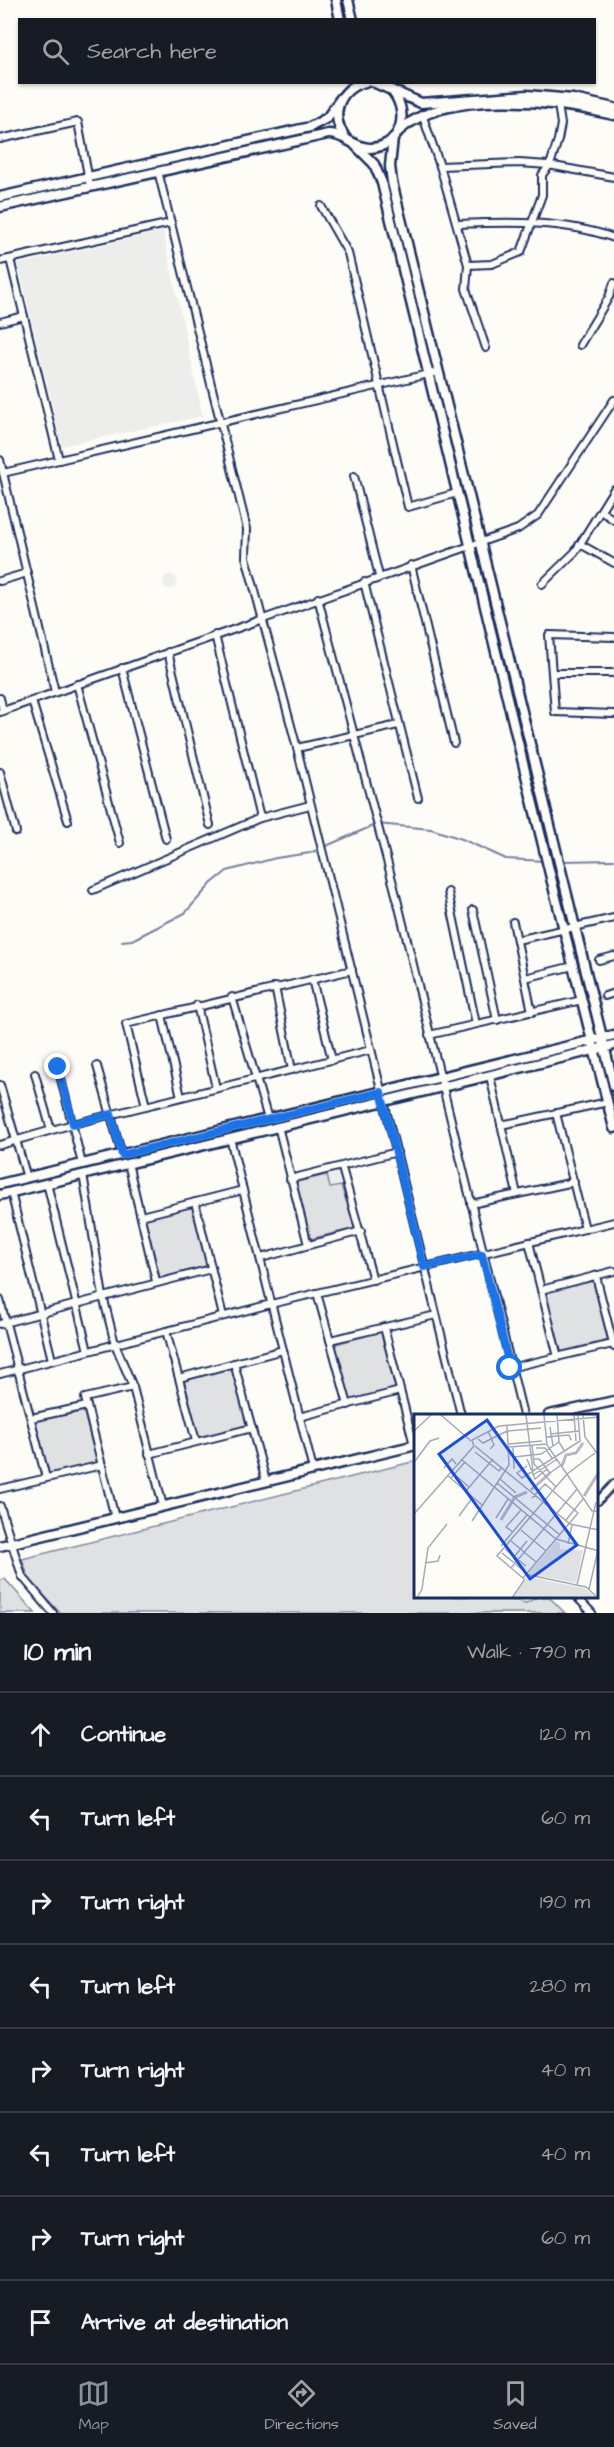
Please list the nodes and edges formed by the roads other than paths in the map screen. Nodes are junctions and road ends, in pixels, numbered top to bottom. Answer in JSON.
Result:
{"nodes":[{"id":1,"x":336,"y":0,"type":"edge"},
{"id":2,"x":348,"y":0,"type":"edge"},
{"id":3,"x":340,"y":18,"type":"edge"},
{"id":4,"x":352,"y":18,"type":"edge"},
{"id":5,"x":347,"y":84,"type":"edge"},
{"id":6,"x":362,"y":84,"type":"edge"},
{"id":7,"x":385,"y":86,"type":"edge"},
{"id":8,"x":343,"y":95,"type":"junction"},
{"id":9,"x":512,"y":99,"type":"junction"},
{"id":10,"x":558,"y":105,"type":"junction"},
{"id":11,"x":614,"y":108,"type":"edge"},
{"id":12,"x":422,"y":114,"type":"junction"},
{"id":13,"x":614,"y":115,"type":"edge"},
{"id":14,"x":395,"y":135,"type":"junction"},
{"id":15,"x":0,"y":139,"type":"edge"},
{"id":16,"x":352,"y":143,"type":"junction"},
{"id":17,"x":550,"y":165,"type":"junction"},
{"id":18,"x":440,"y":166,"type":"junction"},
{"id":19,"x":158,"y":171,"type":"junction"},
{"id":20,"x":614,"y":177,"type":"edge"},
{"id":21,"x":89,"y":182,"type":"junction"},
{"id":22,"x":0,"y":197,"type":"edge"},
{"id":23,"x":321,"y":206,"type":"dead end"},
{"id":24,"x":0,"y":207,"type":"edge"},
{"id":25,"x":171,"y":223,"type":"junction"},
{"id":26,"x":457,"y":224,"type":"junction"},
{"id":27,"x":531,"y":225,"type":"junction"},
{"id":28,"x":614,"y":238,"type":"edge"},
{"id":29,"x":10,"y":259,"type":"junction"},
{"id":30,"x":0,"y":261,"type":"edge"},
{"id":31,"x":468,"y":265,"type":"junction"},
{"id":32,"x":614,"y":283,"type":"edge"},
{"id":33,"x":24,"y":316,"type":"junction"},
{"id":34,"x":0,"y":322,"type":"edge"},
{"id":35,"x":580,"y":345,"type":"dead end"},
{"id":36,"x":486,"y":348,"type":"dead end"},
{"id":37,"x":437,"y":372,"type":"junction"},
{"id":38,"x":428,"y":374,"type":"junction"},
{"id":39,"x":381,"y":385,"type":"junction"},
{"id":40,"x":614,"y":400,"type":"edge"},
{"id":41,"x":220,"y":422,"type":"junction"},
{"id":42,"x":0,"y":460,"type":"edge"},
{"id":43,"x":59,"y":460,"type":"junction"},
{"id":44,"x":3,"y":473,"type":"junction"},
{"id":45,"x":354,"y":476,"type":"dead end"},
{"id":46,"x":614,"y":489,"type":"edge"},
{"id":47,"x":457,"y":493,"type":"junction"},
{"id":48,"x":601,"y":511,"type":"junction"},
{"id":49,"x":614,"y":520,"type":"edge"},
{"id":50,"x":474,"y":543,"type":"junction"},
{"id":51,"x":580,"y":544,"type":"junction"},
{"id":52,"x":614,"y":563,"type":"edge"},
{"id":53,"x":411,"y":565,"type":"junction"},
{"id":54,"x":27,"y":573,"type":"junction"},
{"id":55,"x":380,"y":576,"type":"junction"},
{"id":56,"x":0,"y":581,"type":"edge"},
{"id":57,"x":364,"y":582,"type":"junction"},
{"id":58,"x":542,"y":584,"type":"dead end"},
{"id":59,"x":318,"y":598,"type":"junction"},
{"id":60,"x":262,"y":618,"type":"junction"},
{"id":61,"x":215,"y":635,"type":"junction"},
{"id":62,"x":614,"y":637,"type":"edge"},
{"id":63,"x":168,"y":652,"type":"junction"},
{"id":64,"x":122,"y":668,"type":"junction"},
{"id":65,"x":553,"y":673,"type":"junction"},
{"id":66,"x":614,"y":673,"type":"edge"},
{"id":67,"x":77,"y":684,"type":"junction"},
{"id":68,"x":55,"y":692,"type":"junction"},
{"id":69,"x":0,"y":698,"type":"edge"},
{"id":70,"x":32,"y":700,"type":"junction"},
{"id":71,"x":2,"y":711,"type":"edge"},
{"id":72,"x":614,"y":714,"type":"edge"},
{"id":73,"x":398,"y":725,"type":"junction"},
{"id":74,"x":354,"y":735,"type":"junction"},
{"id":75,"x":454,"y":743,"type":"dead end"},
{"id":76,"x":297,"y":748,"type":"junction"},
{"id":77,"x":0,"y":771,"type":"edge"},
{"id":78,"x":418,"y":798,"type":"dead end"},
{"id":79,"x":310,"y":805,"type":"junction"},
{"id":80,"x":260,"y":818,"type":"junction"},
{"id":81,"x":68,"y":821,"type":"dead end"},
{"id":82,"x":210,"y":825,"type":"dead end"},
{"id":83,"x":16,"y":832,"type":"dead end"},
{"id":84,"x":166,"y":839,"type":"dead end"},
{"id":85,"x":120,"y":843,"type":"dead end"},
{"id":86,"x":93,"y":890,"type":"dead end"},
{"id":87,"x":448,"y":892,"type":"dead end"},
{"id":88,"x":473,"y":910,"type":"dead end"},
{"id":89,"x":614,"y":918,"type":"edge"},
{"id":90,"x":513,"y":922,"type":"dead end"},
{"id":91,"x":574,"y":927,"type":"junction"},
{"id":92,"x":564,"y":930,"type":"junction"},
{"id":93,"x":517,"y":940,"type":"junction"},
{"id":94,"x":614,"y":956,"type":"edge"},
{"id":95,"x":599,"y":960,"type":"dead end"},
{"id":96,"x":573,"y":966,"type":"junction"},
{"id":97,"x":352,"y":970,"type":"junction"},
{"id":98,"x":525,"y":978,"type":"junction"},
{"id":99,"x":312,"y":979,"type":"junction"},
{"id":100,"x":275,"y":987,"type":"junction"},
{"id":101,"x":614,"y":993,"type":"edge"},
{"id":102,"x":605,"y":996,"type":"dead end"},
{"id":103,"x":232,"y":997,"type":"junction"},
{"id":104,"x":582,"y":1000,"type":"junction"},
{"id":105,"x":197,"y":1005,"type":"junction"},
{"id":106,"x":532,"y":1012,"type":"junction"},
{"id":107,"x":162,"y":1015,"type":"junction"},
{"id":108,"x":497,"y":1020,"type":"junction"},
{"id":109,"x":476,"y":1024,"type":"junction"},
{"id":110,"x":429,"y":1035,"type":"junction"},
{"id":111,"x":614,"y":1035,"type":"edge"},
{"id":112,"x":596,"y":1039,"type":"junction"},
{"id":113,"x":614,"y":1045,"type":"edge"},
{"id":114,"x":604,"y":1047,"type":"junction"},
{"id":115,"x":371,"y":1050,"type":"junction"},
{"id":116,"x":594,"y":1050,"type":"junction"},
{"id":117,"x":332,"y":1060,"type":"junction"},
{"id":118,"x":97,"y":1066,"type":"dead end"},
{"id":119,"x":58,"y":1067,"type":"dead end"},
{"id":120,"x":292,"y":1070,"type":"junction"},
{"id":121,"x":35,"y":1074,"type":"dead end"},
{"id":122,"x":490,"y":1076,"type":"junction"},
{"id":123,"x":256,"y":1078,"type":"junction"},
{"id":124,"x":441,"y":1082,"type":"junction"},
{"id":125,"x":0,"y":1085,"type":"edge"},
{"id":126,"x":614,"y":1086,"type":"edge"},
{"id":127,"x":216,"y":1088,"type":"junction"},
{"id":128,"x":382,"y":1096,"type":"junction"},
{"id":129,"x":181,"y":1097,"type":"junction"},
{"id":130,"x":608,"y":1102,"type":"junction"},
{"id":131,"x":146,"y":1106,"type":"junction"},
{"id":132,"x":556,"y":1113,"type":"junction"},
{"id":133,"x":111,"y":1114,"type":"junction"},
{"id":134,"x":268,"y":1119,"type":"junction"},
{"id":135,"x":73,"y":1124,"type":"junction"},
{"id":136,"x":501,"y":1125,"type":"junction"},
{"id":137,"x":278,"y":1126,"type":"junction"},
{"id":138,"x":614,"y":1128,"type":"edge"},
{"id":139,"x":51,"y":1130,"type":"junction"},
{"id":140,"x":230,"y":1138,"type":"junction"},
{"id":141,"x":17,"y":1140,"type":"junction"},
{"id":142,"x":0,"y":1145,"type":"edge"},
{"id":143,"x":397,"y":1152,"type":"junction"},
{"id":144,"x":122,"y":1155,"type":"junction"},
{"id":145,"x":129,"y":1163,"type":"junction"},
{"id":146,"x":342,"y":1168,"type":"junction"},
{"id":147,"x":82,"y":1169,"type":"junction"},
{"id":148,"x":27,"y":1178,"type":"junction"},
{"id":149,"x":290,"y":1179,"type":"junction"},
{"id":150,"x":574,"y":1182,"type":"junction"},
{"id":151,"x":47,"y":1183,"type":"junction"},
{"id":152,"x":0,"y":1185,"type":"edge"},
{"id":153,"x":243,"y":1190,"type":"junction"},
{"id":154,"x":11,"y":1192,"type":"junction"},
{"id":155,"x":517,"y":1194,"type":"junction"},
{"id":156,"x":0,"y":1195,"type":"edge"},
{"id":157,"x":195,"y":1202,"type":"junction"},
{"id":158,"x":471,"y":1204,"type":"junction"},
{"id":159,"x":141,"y":1216,"type":"junction"},
{"id":160,"x":614,"y":1222,"type":"edge"},
{"id":161,"x":585,"y":1228,"type":"junction"},
{"id":162,"x":361,"y":1231,"type":"junction"},
{"id":163,"x":529,"y":1242,"type":"junction"},
{"id":164,"x":308,"y":1245,"type":"junction"},
{"id":165,"x":482,"y":1254,"type":"junction"},
{"id":166,"x":261,"y":1258,"type":"junction"},
{"id":167,"x":424,"y":1267,"type":"junction"},
{"id":168,"x":211,"y":1269,"type":"junction"},
{"id":169,"x":614,"y":1271,"type":"edge"},
{"id":170,"x":596,"y":1276,"type":"junction"},
{"id":171,"x":373,"y":1280,"type":"junction"},
{"id":172,"x":156,"y":1281,"type":"junction"},
{"id":173,"x":541,"y":1290,"type":"junction"},
{"id":174,"x":317,"y":1293,"type":"junction"},
{"id":175,"x":104,"y":1296,"type":"junction"},
{"id":176,"x":0,"y":1300,"type":"edge"},
{"id":177,"x":76,"y":1304,"type":"junction"},
{"id":178,"x":271,"y":1304,"type":"junction"},
{"id":179,"x":41,"y":1314,"type":"junction"},
{"id":180,"x":436,"y":1314,"type":"junction"},
{"id":181,"x":223,"y":1316,"type":"junction"},
{"id":182,"x":3,"y":1323,"type":"edge"},
{"id":183,"x":384,"y":1327,"type":"junction"},
{"id":184,"x":166,"y":1331,"type":"junction"},
{"id":185,"x":330,"y":1340,"type":"junction"},
{"id":186,"x":115,"y":1344,"type":"junction"},
{"id":187,"x":614,"y":1346,"type":"edge"},
{"id":188,"x":283,"y":1350,"type":"junction"},
{"id":189,"x":88,"y":1351,"type":"junction"},
{"id":190,"x":558,"y":1357,"type":"junction"},
{"id":191,"x":52,"y":1360,"type":"junction"},
{"id":192,"x":234,"y":1363,"type":"junction"},
{"id":193,"x":510,"y":1368,"type":"junction"},
{"id":194,"x":18,"y":1369,"type":"junction"},
{"id":195,"x":0,"y":1374,"type":"edge"},
{"id":196,"x":179,"y":1378,"type":"junction"},
{"id":197,"x":133,"y":1388,"type":"junction"},
{"id":198,"x":400,"y":1391,"type":"junction"},
{"id":199,"x":614,"y":1401,"type":"edge"},
{"id":200,"x":348,"y":1405,"type":"junction"},
{"id":201,"x":87,"y":1406,"type":"junction"},
{"id":202,"x":460,"y":1414,"type":"edge"},
{"id":203,"x":523,"y":1414,"type":"edge"},
{"id":204,"x":554,"y":1414,"type":"edge"},
{"id":205,"x":299,"y":1417,"type":"junction"},
{"id":206,"x":31,"y":1418,"type":"junction"},
{"id":207,"x":252,"y":1428,"type":"junction"},
{"id":208,"x":414,"y":1441,"type":"edge"},
{"id":209,"x":196,"y":1442,"type":"junction"},
{"id":210,"x":414,"y":1445,"type":"edge"},
{"id":211,"x":149,"y":1454,"type":"junction"},
{"id":212,"x":102,"y":1465,"type":"junction"},
{"id":213,"x":313,"y":1470,"type":"junction"},
{"id":214,"x":46,"y":1478,"type":"junction"},
{"id":215,"x":266,"y":1481,"type":"junction"},
{"id":216,"x":614,"y":1485,"type":"edge"},
{"id":217,"x":0,"y":1489,"type":"edge"},
{"id":218,"x":599,"y":1499,"type":"edge"},
{"id":219,"x":0,"y":1506,"type":"edge"},
{"id":220,"x":163,"y":1506,"type":"junction"},
{"id":221,"x":115,"y":1518,"type":"junction"},
{"id":222,"x":10,"y":1543,"type":"junction"},
{"id":223,"x":0,"y":1546,"type":"edge"},
{"id":224,"x":578,"y":1598,"type":"edge"},
{"id":225,"x":53,"y":1613,"type":"edge"},
{"id":226,"x":592,"y":1613,"type":"edge"}],
"edges":[{"from":1,"to":3,"type":"street"},
{"from":2,"to":4,"type":"street"},
{"from":5,"to":8,"type":"street"},
{"from":6,"to":8,"type":"street"},
{"from":7,"to":9,"type":"street"},
{"from":7,"to":14,"type":"street"},
{"from":8,"to":16,"type":"street"},
{"from":8,"to":21,"type":"street"},
{"from":9,"to":10,"type":"street"},
{"from":9,"to":11,"type":"street"},
{"from":9,"to":12,"type":"street"},
{"from":10,"to":13,"type":"street"},
{"from":10,"to":17,"type":"street"},
{"from":12,"to":14,"type":"street"},
{"from":12,"to":18,"type":"street"},
{"from":14,"to":16,"type":"street"},
{"from":14,"to":37,"type":"street"},
{"from":15,"to":21,"type":"street"},
{"from":16,"to":19,"type":"street"},
{"from":16,"to":38,"type":"street"},
{"from":17,"to":18,"type":"street"},
{"from":17,"to":20,"type":"street"},
{"from":17,"to":27,"type":"street"},
{"from":18,"to":26,"type":"street"},
{"from":19,"to":21,"type":"street"},
{"from":19,"to":25,"type":"street"},
{"from":21,"to":22,"type":"street"},
{"from":21,"to":24,"type":"street"},
{"from":23,"to":39,"type":"street"},
{"from":25,"to":29,"type":"street"},
{"from":25,"to":41,"type":"street"},
{"from":26,"to":27,"type":"street"},
{"from":26,"to":31,"type":"street"},
{"from":27,"to":28,"type":"street"},
{"from":27,"to":31,"type":"street"},
{"from":29,"to":30,"type":"street"},
{"from":29,"to":33,"type":"street"},
{"from":31,"to":36,"type":"street"},
{"from":32,"to":35,"type":"street"},
{"from":33,"to":34,"type":"street"},
{"from":33,"to":43,"type":"street"},
{"from":37,"to":38,"type":"street"},
{"from":37,"to":50,"type":"street"},
{"from":38,"to":39,"type":"street"},
{"from":38,"to":47,"type":"street"},
{"from":39,"to":41,"type":"street"},
{"from":39,"to":47,"type":"street"},
{"from":40,"to":50,"type":"street"},
{"from":41,"to":43,"type":"street"},
{"from":41,"to":60,"type":"street"},
{"from":42,"to":44,"type":"street"},
{"from":43,"to":44,"type":"street"},
{"from":44,"to":54,"type":"street"},
{"from":45,"to":55,"type":"street"},
{"from":46,"to":48,"type":"street"},
{"from":47,"to":50,"type":"street"},
{"from":48,"to":49,"type":"street"},
{"from":48,"to":51,"type":"street"},
{"from":50,"to":53,"type":"street"},
{"from":50,"to":91,"type":"street"},
{"from":50,"to":92,"type":"street"},
{"from":51,"to":52,"type":"street"},
{"from":51,"to":58,"type":"street"},
{"from":53,"to":55,"type":"street"},
{"from":53,"to":75,"type":"street"},
{"from":54,"to":56,"type":"street"},
{"from":54,"to":68,"type":"street"},
{"from":55,"to":57,"type":"street"},
{"from":57,"to":59,"type":"street"},
{"from":57,"to":73,"type":"street"},
{"from":59,"to":60,"type":"street"},
{"from":59,"to":74,"type":"street"},
{"from":60,"to":61,"type":"street"},
{"from":60,"to":76,"type":"street"},
{"from":61,"to":63,"type":"street"},
{"from":61,"to":80,"type":"street"},
{"from":62,"to":65,"type":"street"},
{"from":63,"to":64,"type":"street"},
{"from":63,"to":82,"type":"street"},
{"from":64,"to":67,"type":"street"},
{"from":64,"to":84,"type":"street"},
{"from":65,"to":66,"type":"street"},
{"from":65,"to":72,"type":"street"},
{"from":67,"to":68,"type":"street"},
{"from":67,"to":85,"type":"street"},
{"from":68,"to":70,"type":"street"},
{"from":69,"to":71,"type":"street"},
{"from":70,"to":71,"type":"street"},
{"from":70,"to":81,"type":"street"},
{"from":73,"to":74,"type":"street"},
{"from":73,"to":78,"type":"street"},
{"from":74,"to":76,"type":"street"},
{"from":74,"to":110,"type":"street"},
{"from":76,"to":79,"type":"street"},
{"from":77,"to":83,"type":"street"},
{"from":79,"to":80,"type":"street"},
{"from":79,"to":97,"type":"street"},
{"from":80,"to":86,"type":"street"},
{"from":87,"to":109,"type":"street"},
{"from":88,"to":108,"type":"street"},
{"from":89,"to":91,"type":"street"},
{"from":90,"to":93,"type":"street"},
{"from":91,"to":92,"type":"street"},
{"from":91,"to":112,"type":"street"},
{"from":92,"to":93,"type":"street"},
{"from":92,"to":96,"type":"street"},
{"from":93,"to":98,"type":"street"},
{"from":94,"to":95,"type":"street"},
{"from":96,"to":98,"type":"street"},
{"from":96,"to":104,"type":"street"},
{"from":97,"to":99,"type":"street"},
{"from":97,"to":115,"type":"street"},
{"from":98,"to":106,"type":"street"},
{"from":99,"to":100,"type":"street"},
{"from":99,"to":117,"type":"street"},
{"from":100,"to":103,"type":"street"},
{"from":100,"to":120,"type":"street"},
{"from":101,"to":102,"type":"street"},
{"from":103,"to":105,"type":"street"},
{"from":103,"to":123,"type":"street"},
{"from":104,"to":106,"type":"street"},
{"from":104,"to":112,"type":"street"},
{"from":105,"to":107,"type":"street"},
{"from":105,"to":127,"type":"street"},
{"from":106,"to":108,"type":"street"},
{"from":107,"to":129,"type":"street"},
{"from":107,"to":131,"type":"street"},
{"from":108,"to":109,"type":"street"},
{"from":109,"to":110,"type":"street"},
{"from":110,"to":124,"type":"street"},
{"from":111,"to":112,"type":"street"},
{"from":112,"to":114,"type":"street"},
{"from":112,"to":116,"type":"street"},
{"from":112,"to":124,"type":"street"},
{"from":113,"to":114,"type":"street"},
{"from":114,"to":116,"type":"street"},
{"from":114,"to":126,"type":"street"},
{"from":115,"to":117,"type":"street"},
{"from":115,"to":128,"type":"street"},
{"from":116,"to":122,"type":"street"},
{"from":116,"to":130,"type":"street"},
{"from":117,"to":120,"type":"street"},
{"from":118,"to":133,"type":"street"},
{"from":119,"to":135,"type":"street"},
{"from":120,"to":123,"type":"street"},
{"from":121,"to":139,"type":"street"},
{"from":122,"to":124,"type":"street"},
{"from":122,"to":136,"type":"street"},
{"from":123,"to":127,"type":"street"},
{"from":123,"to":134,"type":"street"},
{"from":124,"to":128,"type":"street"},
{"from":124,"to":158,"type":"street"},
{"from":125,"to":141,"type":"street"},
{"from":127,"to":129,"type":"street"},
{"from":128,"to":134,"type":"street"},
{"from":128,"to":137,"type":"street"},
{"from":128,"to":143,"type":"street"},
{"from":129,"to":131,"type":"street"},
{"from":130,"to":132,"type":"street"},
{"from":130,"to":138,"type":"street"},
{"from":131,"to":133,"type":"street"},
{"from":132,"to":136,"type":"street"},
{"from":132,"to":150,"type":"street"},
{"from":133,"to":135,"type":"street"},
{"from":133,"to":144,"type":"street"},
{"from":134,"to":144,"type":"street"},
{"from":135,"to":139,"type":"street"},
{"from":135,"to":147,"type":"street"},
{"from":136,"to":155,"type":"street"},
{"from":137,"to":140,"type":"street"},
{"from":137,"to":149,"type":"street"},
{"from":139,"to":141,"type":"street"},
{"from":140,"to":145,"type":"street"},
{"from":140,"to":153,"type":"street"},
{"from":141,"to":142,"type":"street"},
{"from":141,"to":148,"type":"street"},
{"from":143,"to":146,"type":"street"},
{"from":143,"to":167,"type":"street"},
{"from":144,"to":147,"type":"street"},
{"from":145,"to":147,"type":"street"},
{"from":145,"to":159,"type":"street"},
{"from":146,"to":149,"type":"street"},
{"from":146,"to":162,"type":"street"},
{"from":147,"to":148,"type":"street"},
{"from":147,"to":151,"type":"street"},
{"from":147,"to":175,"type":"street"},
{"from":148,"to":152,"type":"street"},
{"from":149,"to":164,"type":"street"},
{"from":150,"to":155,"type":"street"},
{"from":150,"to":161,"type":"street"},
{"from":151,"to":154,"type":"street"},
{"from":151,"to":177,"type":"street"},
{"from":153,"to":157,"type":"street"},
{"from":153,"to":166,"type":"street"},
{"from":154,"to":156,"type":"street"},
{"from":154,"to":179,"type":"street"},
{"from":155,"to":158,"type":"street"},
{"from":157,"to":159,"type":"street"},
{"from":157,"to":168,"type":"street"},
{"from":158,"to":165,"type":"street"},
{"from":159,"to":172,"type":"street"},
{"from":160,"to":161,"type":"street"},
{"from":161,"to":163,"type":"street"},
{"from":162,"to":164,"type":"street"},
{"from":162,"to":171,"type":"street"},
{"from":163,"to":165,"type":"street"},
{"from":163,"to":173,"type":"street"},
{"from":164,"to":166,"type":"street"},
{"from":165,"to":167,"type":"street"},
{"from":165,"to":193,"type":"street"},
{"from":166,"to":178,"type":"street"},
{"from":167,"to":171,"type":"street"},
{"from":167,"to":180,"type":"street"},
{"from":168,"to":172,"type":"street"},
{"from":168,"to":181,"type":"street"},
{"from":169,"to":170,"type":"street"},
{"from":170,"to":173,"type":"street"},
{"from":170,"to":187,"type":"street"},
{"from":171,"to":174,"type":"street"},
{"from":172,"to":175,"type":"street"},
{"from":173,"to":190,"type":"street"},
{"from":174,"to":178,"type":"street"},
{"from":174,"to":185,"type":"street"},
{"from":175,"to":177,"type":"street"},
{"from":175,"to":186,"type":"street"},
{"from":176,"to":182,"type":"street"},
{"from":177,"to":179,"type":"street"},
{"from":177,"to":189,"type":"street"},
{"from":178,"to":181,"type":"street"},
{"from":178,"to":188,"type":"street"},
{"from":179,"to":182,"type":"street"},
{"from":179,"to":191,"type":"street"},
{"from":180,"to":183,"type":"street"},
{"from":180,"to":202,"type":"street"},
{"from":181,"to":184,"type":"street"},
{"from":182,"to":194,"type":"street"},
{"from":183,"to":185,"type":"street"},
{"from":183,"to":198,"type":"street"},
{"from":184,"to":186,"type":"street"},
{"from":184,"to":196,"type":"street"},
{"from":185,"to":200,"type":"street"},
{"from":186,"to":189,"type":"street"},
{"from":186,"to":197,"type":"street"},
{"from":187,"to":190,"type":"street"},
{"from":188,"to":192,"type":"street"},
{"from":188,"to":205,"type":"street"},
{"from":189,"to":191,"type":"street"},
{"from":190,"to":193,"type":"street"},
{"from":191,"to":194,"type":"street"},
{"from":192,"to":196,"type":"street"},
{"from":192,"to":207,"type":"street"},
{"from":193,"to":203,"type":"street"},
{"from":194,"to":195,"type":"street"},
{"from":194,"to":206,"type":"street"},
{"from":196,"to":209,"type":"street"},
{"from":197,"to":201,"type":"street"},
{"from":197,"to":211,"type":"street"},
{"from":198,"to":200,"type":"street"},
{"from":198,"to":208,"type":"street"},
{"from":199,"to":204,"type":"street"},
{"from":200,"to":205,"type":"street"},
{"from":201,"to":206,"type":"street"},
{"from":201,"to":212,"type":"street"},
{"from":205,"to":213,"type":"street"},
{"from":206,"to":214,"type":"street"},
{"from":207,"to":209,"type":"street"},
{"from":207,"to":215,"type":"street"},
{"from":209,"to":211,"type":"street"},
{"from":210,"to":213,"type":"street"},
{"from":211,"to":220,"type":"street"},
{"from":212,"to":214,"type":"street"},
{"from":212,"to":221,"type":"street"},
{"from":213,"to":215,"type":"street"},
{"from":214,"to":217,"type":"street"},
{"from":215,"to":220,"type":"street"},
{"from":216,"to":218,"type":"street"},
{"from":219,"to":222,"type":"street"},
{"from":220,"to":221,"type":"street"},
{"from":221,"to":222,"type":"street"},
{"from":222,"to":223,"type":"street"},
{"from":222,"to":225,"type":"street"},
{"from":224,"to":226,"type":"street"}]}
